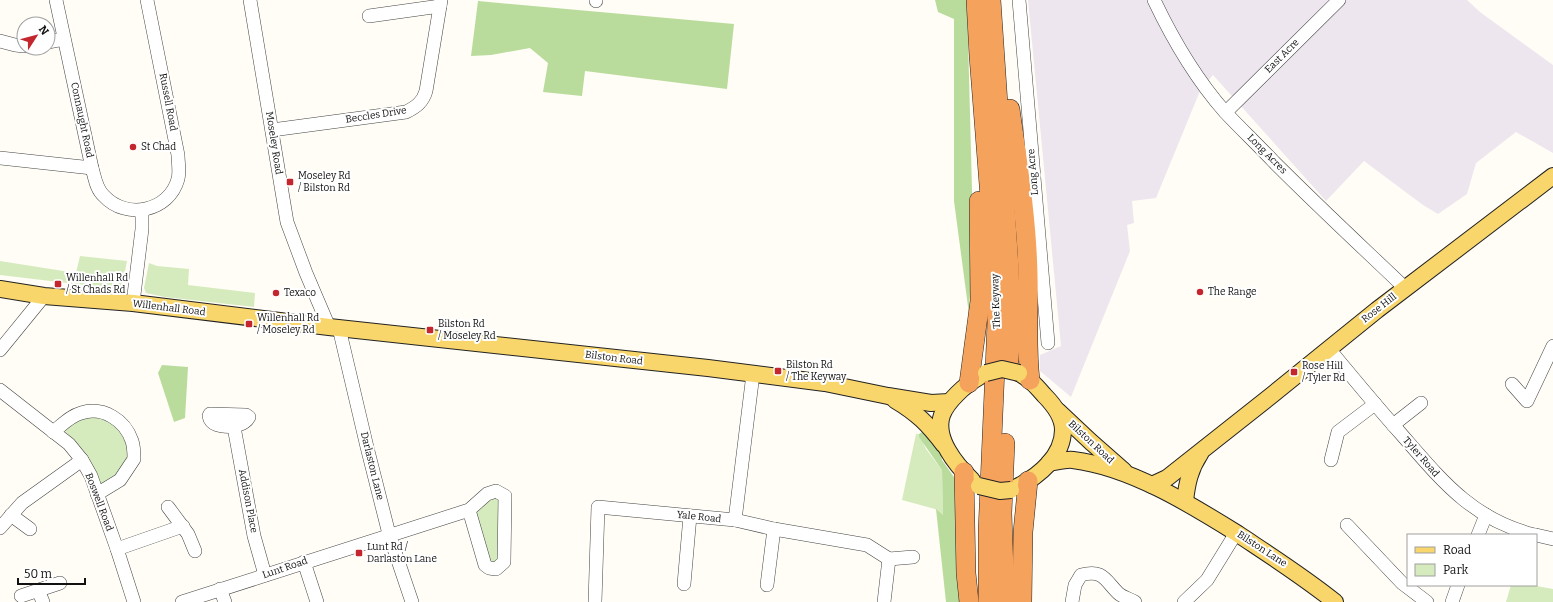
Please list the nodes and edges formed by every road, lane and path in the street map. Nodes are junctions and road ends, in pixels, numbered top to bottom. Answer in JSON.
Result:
{"nodes":[{"id":1,"x":56,"y":0,"type":"edge"},
{"id":2,"x":147,"y":0,"type":"edge"},
{"id":3,"x":250,"y":0,"type":"edge"},
{"id":4,"x":976,"y":0,"type":"edge"},
{"id":5,"x":991,"y":0,"type":"edge"},
{"id":6,"x":1019,"y":0,"type":"edge"},
{"id":7,"x":1154,"y":0,"type":"edge"},
{"id":8,"x":1339,"y":0,"type":"edge"},
{"id":9,"x":441,"y":3,"type":"edge"},
{"id":10,"x":369,"y":16,"type":"dead end"},
{"id":11,"x":64,"y":39,"type":"junction"},
{"id":12,"x":56,"y":40,"type":"edge"},
{"id":13,"x":0,"y":42,"type":"edge"},
{"id":14,"x":994,"y":42,"type":"junction"},
{"id":15,"x":16,"y":45,"type":"edge"},
{"id":16,"x":979,"y":56,"type":"junction"},
{"id":17,"x":1226,"y":112,"type":"junction"},
{"id":18,"x":272,"y":130,"type":"junction"},
{"id":19,"x":0,"y":158,"type":"edge"},
{"id":20,"x":92,"y":168,"type":"junction"},
{"id":21,"x":1553,"y":176,"type":"edge"},
{"id":22,"x":142,"y":210,"type":"junction"},
{"id":23,"x":0,"y":288,"type":"edge"},
{"id":24,"x":1405,"y":288,"type":"junction"},
{"id":25,"x":44,"y":296,"type":"junction"},
{"id":26,"x":133,"y":303,"type":"junction"},
{"id":27,"x":334,"y":327,"type":"junction"},
{"id":28,"x":1048,"y":343,"type":"dead end"},
{"id":29,"x":1553,"y":346,"type":"edge"},
{"id":30,"x":1329,"y":349,"type":"junction"},
{"id":31,"x":0,"y":350,"type":"edge"},
{"id":32,"x":753,"y":374,"type":"junction"},
{"id":33,"x":1025,"y":376,"type":"junction"},
{"id":34,"x":969,"y":382,"type":"junction"},
{"id":35,"x":1512,"y":384,"type":"dead end"},
{"id":36,"x":0,"y":390,"type":"edge"},
{"id":37,"x":888,"y":396,"type":"junction"},
{"id":38,"x":949,"y":402,"type":"junction"},
{"id":39,"x":1421,"y":403,"type":"dead end"},
{"id":40,"x":1375,"y":404,"type":"junction"},
{"id":41,"x":1056,"y":408,"type":"junction"},
{"id":42,"x":1393,"y":425,"type":"junction"},
{"id":43,"x":234,"y":427,"type":"dead end"},
{"id":44,"x":53,"y":432,"type":"junction"},
{"id":45,"x":1208,"y":444,"type":"junction"},
{"id":46,"x":947,"y":450,"type":"junction"},
{"id":47,"x":82,"y":460,"type":"junction"},
{"id":48,"x":1331,"y":460,"type":"dead end"},
{"id":49,"x":1049,"y":463,"type":"junction"},
{"id":50,"x":964,"y":472,"type":"junction"},
{"id":51,"x":1127,"y":474,"type":"junction"},
{"id":52,"x":1028,"y":481,"type":"junction"},
{"id":53,"x":1152,"y":485,"type":"junction"},
{"id":54,"x":97,"y":494,"type":"junction"},
{"id":55,"x":1185,"y":501,"type":"junction"},
{"id":56,"x":168,"y":507,"type":"dead end"},
{"id":57,"x":469,"y":510,"type":"junction"},
{"id":58,"x":12,"y":515,"type":"junction"},
{"id":59,"x":1486,"y":515,"type":"junction"},
{"id":60,"x":690,"y":516,"type":"junction"},
{"id":61,"x":735,"y":520,"type":"junction"},
{"id":62,"x":1347,"y":525,"type":"dead end"},
{"id":63,"x":183,"y":526,"type":"junction"},
{"id":64,"x":0,"y":528,"type":"edge"},
{"id":65,"x":30,"y":529,"type":"dead end"},
{"id":66,"x":774,"y":529,"type":"junction"},
{"id":67,"x":1236,"y":533,"type":"junction"},
{"id":68,"x":389,"y":534,"type":"junction"},
{"id":69,"x":1478,"y":534,"type":"edge"},
{"id":70,"x":1533,"y":534,"type":"edge"},
{"id":71,"x":1537,"y":535,"type":"edge"},
{"id":72,"x":1553,"y":539,"type":"edge"},
{"id":73,"x":117,"y":549,"type":"junction"},
{"id":74,"x":195,"y":551,"type":"dead end"},
{"id":75,"x":913,"y":557,"type":"dead end"},
{"id":76,"x":889,"y":559,"type":"junction"},
{"id":77,"x":304,"y":562,"type":"junction"},
{"id":78,"x":266,"y":575,"type":"junction"},
{"id":79,"x":60,"y":583,"type":"dead end"},
{"id":80,"x":684,"y":584,"type":"dead end"},
{"id":81,"x":767,"y":585,"type":"dead end"},
{"id":82,"x":1458,"y":586,"type":"edge"},
{"id":83,"x":220,"y":589,"type":"junction"},
{"id":84,"x":21,"y":596,"type":"dead end"},
{"id":85,"x":41,"y":596,"type":"edge"},
{"id":86,"x":134,"y":602,"type":"edge"},
{"id":87,"x":182,"y":602,"type":"edge"},
{"id":88,"x":225,"y":602,"type":"edge"},
{"id":89,"x":317,"y":602,"type":"edge"},
{"id":90,"x":412,"y":602,"type":"edge"},
{"id":91,"x":595,"y":602,"type":"edge"},
{"id":92,"x":884,"y":602,"type":"edge"},
{"id":93,"x":970,"y":602,"type":"edge"},
{"id":94,"x":988,"y":602,"type":"edge"},
{"id":95,"x":1005,"y":602,"type":"edge"},
{"id":96,"x":1022,"y":602,"type":"edge"},
{"id":97,"x":1072,"y":602,"type":"edge"},
{"id":98,"x":1135,"y":602,"type":"edge"},
{"id":99,"x":1184,"y":602,"type":"edge"},
{"id":100,"x":1335,"y":602,"type":"edge"},
{"id":101,"x":1427,"y":602,"type":"edge"},
{"id":102,"x":1452,"y":602,"type":"edge"}],
"edges":[{"from":1,"to":11,"type":"street","name":"Connaught Road"},
{"from":2,"to":22,"type":"street","name":"Russell Road"},
{"from":3,"to":18,"type":"street","name":"Moseley Road"},
{"from":4,"to":16,"type":"highway","name":"The Keyway"},
{"from":5,"to":14,"type":"highway","name":"The Keyway"},
{"from":6,"to":28,"type":"street","name":"Long Acre"},
{"from":7,"to":17,"type":"street","name":"Long Acres"},
{"from":8,"to":17,"type":"street","name":"East Acre"},
{"from":9,"to":10,"type":"street"},
{"from":9,"to":18,"type":"street","name":"Beccles Drive"},
{"from":11,"to":12,"type":"street"},
{"from":11,"to":20,"type":"street","name":"Connaught Road"},
{"from":13,"to":15,"type":"street"},
{"from":14,"to":33,"type":"highway"},
{"from":14,"to":95,"type":"highway","name":"The Keyway"},
{"from":16,"to":34,"type":"highway"},
{"from":16,"to":94,"type":"highway","name":"The Keyway"},
{"from":17,"to":24,"type":"street","name":"Long Acres"},
{"from":18,"to":27,"type":"street","name":"Moseley Road"},
{"from":19,"to":20,"type":"street"},
{"from":20,"to":22,"type":"street","name":"Connaught Road"},
{"from":21,"to":24,"type":"main road","name":"Rose Hill"},
{"from":22,"to":26,"type":"street"},
{"from":23,"to":25,"type":"main road","name":"Willenhall Road"},
{"from":24,"to":30,"type":"main road","name":"Rose Hill"},
{"from":25,"to":26,"type":"main road","name":"Willenhall Road"},
{"from":25,"to":31,"type":"street"},
{"from":26,"to":27,"type":"main road","name":"Willenhall Road"},
{"from":27,"to":32,"type":"main road","name":"Bilston Road"},
{"from":27,"to":68,"type":"street","name":"Darlaston Lane"},
{"from":29,"to":35,"type":"street"},
{"from":30,"to":40,"type":"street","name":"Tyler Road"},
{"from":30,"to":45,"type":"main road","name":"Rose Hill"},
{"from":32,"to":37,"type":"main road","name":"Bilston Road"},
{"from":32,"to":61,"type":"street"},
{"from":33,"to":34,"type":"main road","bridge":true},
{"from":33,"to":41,"type":"main road"},
{"from":34,"to":38,"type":"main road"},
{"from":36,"to":44,"type":"street","name":"Boswell Road"},
{"from":37,"to":38,"type":"main road","name":"Bilston Road"},
{"from":37,"to":46,"type":"main road","name":"Bilston Road"},
{"from":38,"to":46,"type":"main road"},
{"from":39,"to":42,"type":"street"},
{"from":40,"to":42,"type":"street","name":"Tyler Road"},
{"from":40,"to":48,"type":"street"},
{"from":41,"to":49,"type":"main road"},
{"from":41,"to":51,"type":"main road","name":"Bilston Road"},
{"from":42,"to":59,"type":"street","name":"Tyler Road"},
{"from":43,"to":78,"type":"street","name":"Addison Place"},
{"from":44,"to":47,"type":"street","name":"Boswell Road"},
{"from":44,"to":54,"type":"street"},
{"from":45,"to":53,"type":"main road","name":"Rose Hill"},
{"from":45,"to":55,"type":"main road","name":"Rose Hill"},
{"from":46,"to":50,"type":"main road"},
{"from":47,"to":54,"type":"street","name":"Boswell Road"},
{"from":47,"to":58,"type":"street"},
{"from":49,"to":51,"type":"main road","name":"Bilston Road"},
{"from":49,"to":52,"type":"main road"},
{"from":50,"to":52,"type":"main road","bridge":true},
{"from":50,"to":93,"type":"highway"},
{"from":51,"to":53,"type":"main road","name":"Bilston Road"},
{"from":52,"to":96,"type":"highway"},
{"from":53,"to":55,"type":"main road","name":"Bilston Road"},
{"from":54,"to":73,"type":"street","name":"Boswell Road"},
{"from":55,"to":67,"type":"main road","name":"Bilston Lane"},
{"from":56,"to":63,"type":"street"},
{"from":57,"to":57,"type":"street"},
{"from":57,"to":68,"type":"street","name":"Lunt Road"},
{"from":58,"to":64,"type":"street"},
{"from":58,"to":65,"type":"street"},
{"from":59,"to":69,"type":"street"},
{"from":59,"to":70,"type":"street","name":"Tyler Road"},
{"from":60,"to":61,"type":"street","name":"Yale Road"},
{"from":60,"to":80,"type":"street"},
{"from":60,"to":91,"type":"street","name":"Yale Road"},
{"from":61,"to":66,"type":"street","name":"Yale Road"},
{"from":62,"to":101,"type":"street"},
{"from":63,"to":73,"type":"street"},
{"from":63,"to":74,"type":"street"},
{"from":66,"to":76,"type":"street","name":"Yale Road"},
{"from":66,"to":81,"type":"street"},
{"from":67,"to":99,"type":"street"},
{"from":67,"to":100,"type":"main road","name":"Bilston Lane"},
{"from":68,"to":77,"type":"street","name":"Lunt Road"},
{"from":68,"to":90,"type":"street","name":"Darlaston Lane"},
{"from":71,"to":72,"type":"street","name":"Tyler Road"},
{"from":73,"to":86,"type":"street","name":"Boswell Road"},
{"from":75,"to":76,"type":"street"},
{"from":76,"to":92,"type":"street"},
{"from":77,"to":78,"type":"street","name":"Lunt Road"},
{"from":77,"to":89,"type":"street"},
{"from":78,"to":83,"type":"street","name":"Lunt Road"},
{"from":79,"to":85,"type":"street"},
{"from":82,"to":102,"type":"street"},
{"from":83,"to":87,"type":"street","name":"Lunt Road"},
{"from":83,"to":88,"type":"street"},
{"from":84,"to":85,"type":"street"},
{"from":97,"to":98,"type":"street"}]}
